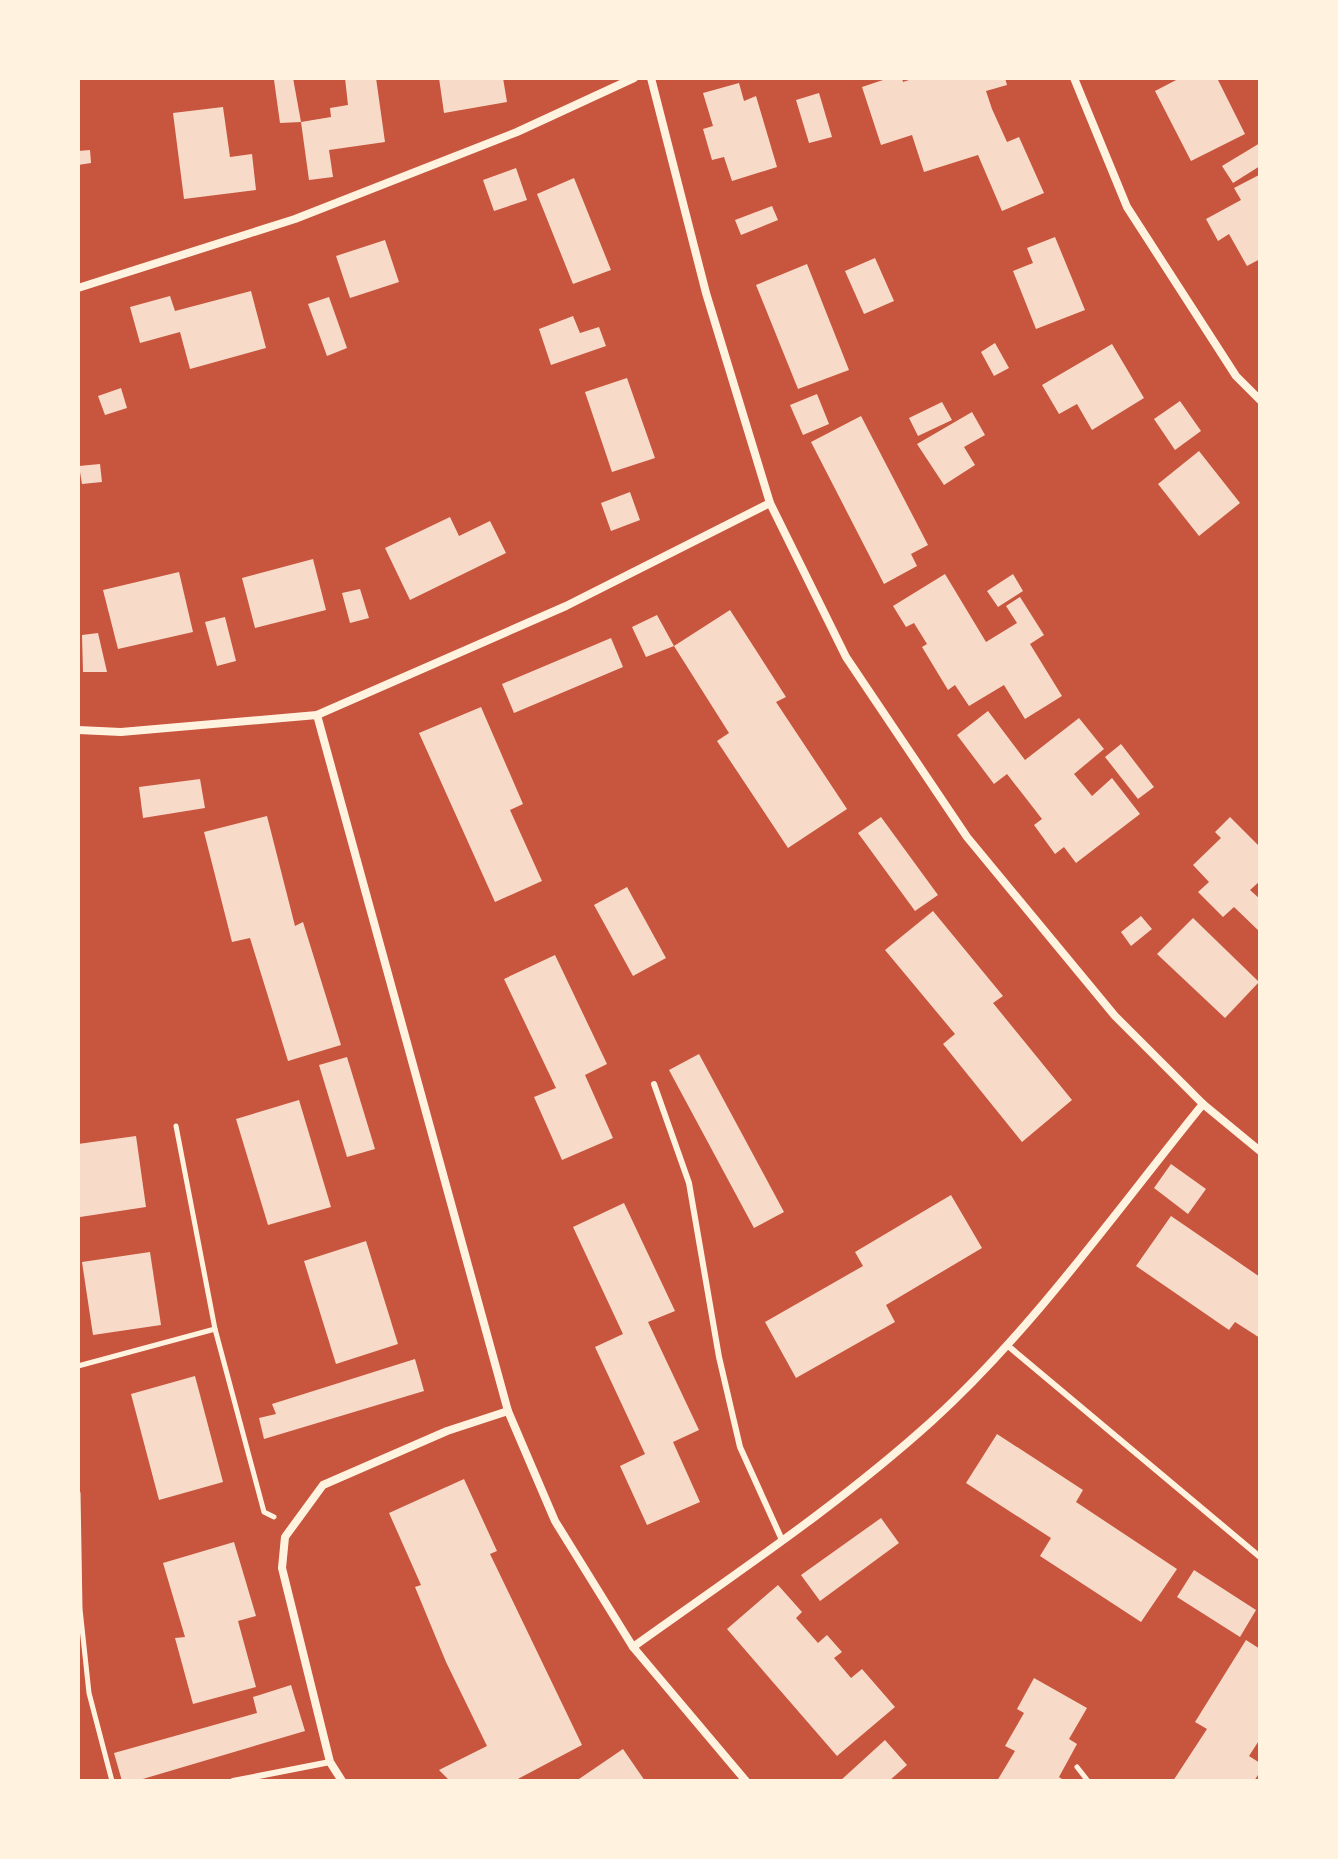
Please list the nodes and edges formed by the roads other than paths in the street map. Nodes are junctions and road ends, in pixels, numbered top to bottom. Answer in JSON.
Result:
{"nodes":[{"id":1,"x":634,"y":78,"type":"edge"},
{"id":2,"x":651,"y":78,"type":"edge"},
{"id":3,"x":1074,"y":78,"type":"edge"},
{"id":4,"x":78,"y":288,"type":"edge"},
{"id":5,"x":1260,"y":400,"type":"edge"},
{"id":6,"x":770,"y":503,"type":"junction"},
{"id":7,"x":317,"y":715,"type":"junction"},
{"id":8,"x":78,"y":730,"type":"edge"},
{"id":9,"x":654,"y":1084,"type":"dead end"},
{"id":10,"x":1203,"y":1104,"type":"junction"},
{"id":11,"x":1260,"y":1151,"type":"edge"},
{"id":12,"x":1007,"y":1345,"type":"junction"},
{"id":13,"x":508,"y":1411,"type":"junction"},
{"id":14,"x":782,"y":1540,"type":"junction"},
{"id":15,"x":1260,"y":1557,"type":"edge"},
{"id":16,"x":633,"y":1647,"type":"junction"},
{"id":17,"x":330,"y":1762,"type":"junction"},
{"id":18,"x":233,"y":1781,"type":"edge"},
{"id":19,"x":342,"y":1781,"type":"edge"},
{"id":20,"x":746,"y":1781,"type":"edge"}],
"edges":[{"from":1,"to":4,"type":"street"},
{"from":2,"to":6,"type":"street"},
{"from":3,"to":5,"type":"street"},
{"from":6,"to":7,"type":"street"},
{"from":6,"to":10,"type":"street"},
{"from":7,"to":8,"type":"street"},
{"from":7,"to":13,"type":"street"},
{"from":9,"to":14,"type":"lane"},
{"from":10,"to":11,"type":"street"},
{"from":10,"to":12,"type":"street"},
{"from":12,"to":14,"type":"street"},
{"from":12,"to":15,"type":"lane"},
{"from":13,"to":16,"type":"street"},
{"from":13,"to":17,"type":"street"},
{"from":14,"to":16,"type":"street"},
{"from":16,"to":20,"type":"street"},
{"from":17,"to":18,"type":"lane"},
{"from":17,"to":19,"type":"street"}]}
